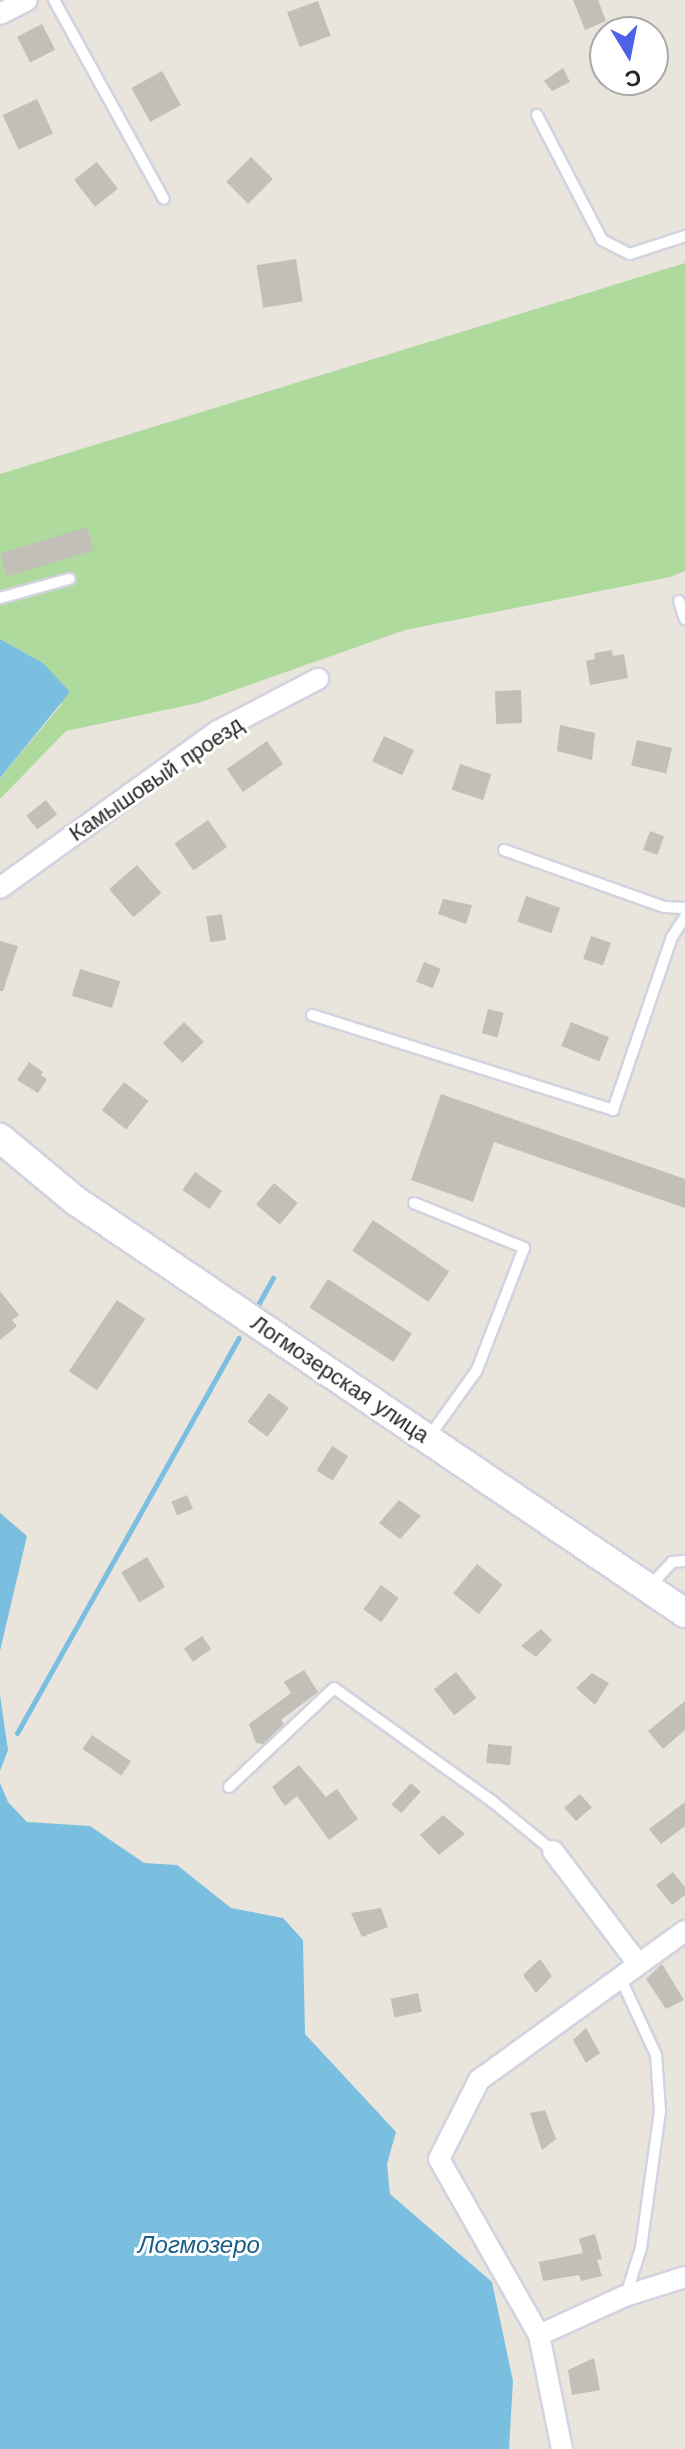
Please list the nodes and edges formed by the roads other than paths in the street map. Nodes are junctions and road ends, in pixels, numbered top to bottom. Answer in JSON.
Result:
{"nodes":[{"id":1,"x":27,"y":0,"type":"edge"},
{"id":2,"x":54,"y":0,"type":"edge"},
{"id":3,"x":0,"y":14,"type":"edge"},
{"id":4,"x":537,"y":115,"type":"dead end"},
{"id":5,"x":164,"y":199,"type":"dead end"},
{"id":6,"x":685,"y":236,"type":"edge"},
{"id":7,"x":69,"y":579,"type":"dead end"},
{"id":8,"x":0,"y":598,"type":"edge"},
{"id":9,"x":679,"y":601,"type":"dead end"},
{"id":10,"x":685,"y":619,"type":"edge"},
{"id":11,"x":318,"y":679,"type":"dead end"},
{"id":12,"x":504,"y":850,"type":"dead end"},
{"id":13,"x":0,"y":888,"type":"edge"},
{"id":14,"x":685,"y":908,"type":"edge"},
{"id":15,"x":685,"y":917,"type":"edge"},
{"id":16,"x":312,"y":1015,"type":"dead end"},
{"id":17,"x":0,"y":1138,"type":"edge"},
{"id":18,"x":414,"y":1203,"type":"dead end"},
{"id":19,"x":427,"y":1439,"type":"junction"},
{"id":20,"x":685,"y":1561,"type":"edge"},
{"id":21,"x":648,"y":1588,"type":"junction"},
{"id":22,"x":685,"y":1613,"type":"edge"},
{"id":23,"x":229,"y":1787,"type":"dead end"},
{"id":24,"x":553,"y":1851,"type":"joint"},
{"id":25,"x":685,"y":1931,"type":"edge"},
{"id":26,"x":638,"y":1964,"type":"junction"},
{"id":27,"x":620,"y":1977,"type":"junction"},
{"id":28,"x":685,"y":2277,"type":"edge"},
{"id":29,"x":625,"y":2296,"type":"junction"},
{"id":30,"x":539,"y":2335,"type":"junction"},
{"id":31,"x":562,"y":2449,"type":"edge"}],
"edges":[{"from":1,"to":3,"type":"street"},
{"from":2,"to":5,"type":"lane"},
{"from":4,"to":6,"type":"lane"},
{"from":7,"to":8,"type":"lane"},
{"from":9,"to":10,"type":"lane"},
{"from":11,"to":13,"type":"street","name":"Камышовый проезд"},
{"from":12,"to":14,"type":"lane"},
{"from":15,"to":16,"type":"lane"},
{"from":17,"to":19,"type":"street","name":"Логмозерская улица"},
{"from":18,"to":19,"type":"lane"},
{"from":19,"to":21,"type":"street","name":"Логмозерская улица"},
{"from":20,"to":21,"type":"lane"},
{"from":21,"to":22,"type":"street","name":"Логмозерская улица"},
{"from":23,"to":24,"type":"lane"},
{"from":24,"to":26,"type":"street"},
{"from":25,"to":26,"type":"street"},
{"from":26,"to":27,"type":"street"},
{"from":27,"to":29,"type":"lane"},
{"from":27,"to":30,"type":"street"},
{"from":28,"to":29,"type":"street"},
{"from":29,"to":30,"type":"street"},
{"from":30,"to":31,"type":"street"}]}
